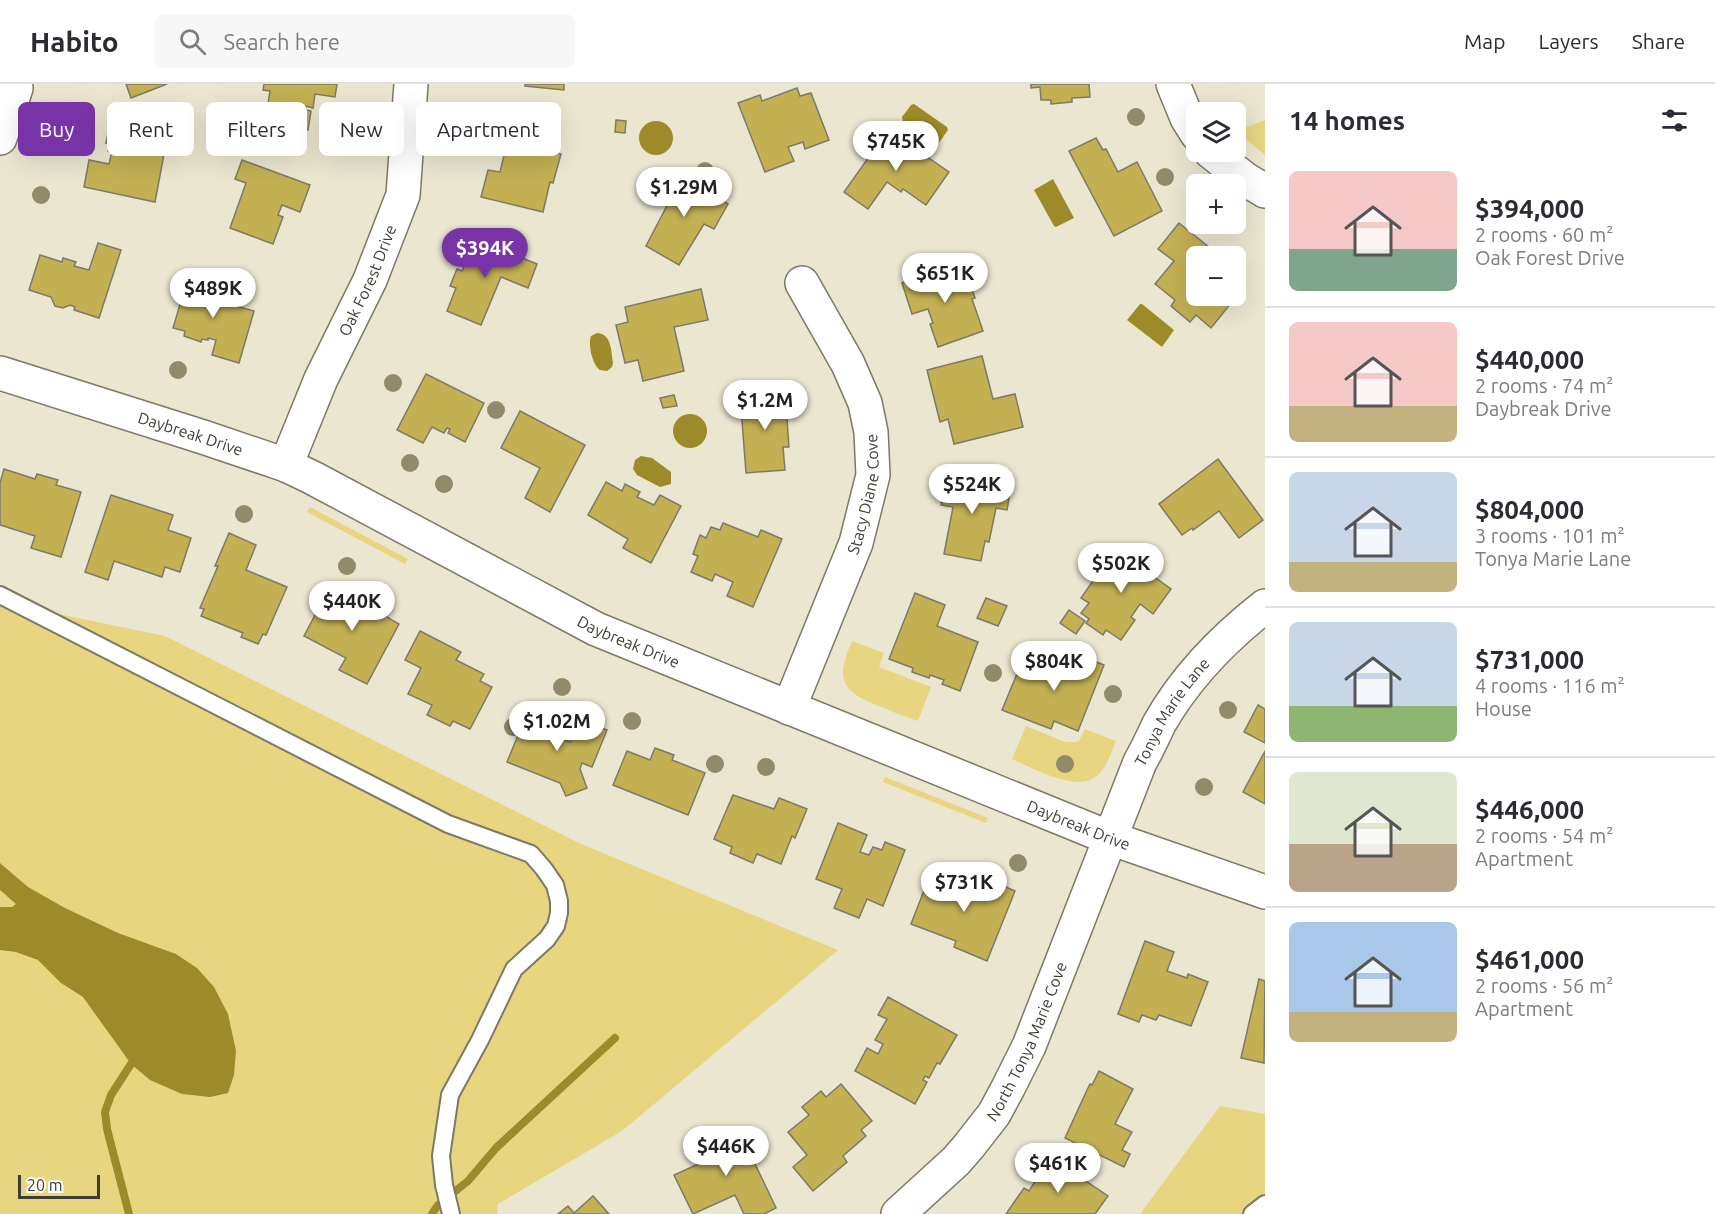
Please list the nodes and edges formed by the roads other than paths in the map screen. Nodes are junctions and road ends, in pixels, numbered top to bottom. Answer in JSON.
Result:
{"nodes":[{"id":1,"x":411,"y":84,"type":"edge"},
{"id":2,"x":1173,"y":84,"type":"edge"},
{"id":3,"x":15,"y":88,"type":"dead end"},
{"id":4,"x":1186,"y":116,"type":"edge"},
{"id":5,"x":0,"y":138,"type":"edge"},
{"id":6,"x":1224,"y":162,"type":"edge"},
{"id":7,"x":1265,"y":191,"type":"edge"},
{"id":8,"x":802,"y":283,"type":"dead end"},
{"id":9,"x":0,"y":373,"type":"edge"},
{"id":10,"x":286,"y":465,"type":"junction"},
{"id":11,"x":0,"y":595,"type":"edge"},
{"id":12,"x":1265,"y":606,"type":"edge"},
{"id":13,"x":789,"y":708,"type":"junction"},
{"id":14,"x":1110,"y":838,"type":"junction"},
{"id":15,"x":1265,"y":892,"type":"edge"},
{"id":16,"x":1265,"y":1204,"type":"edge"},
{"id":17,"x":451,"y":1214,"type":"edge"},
{"id":18,"x":898,"y":1214,"type":"edge"},
{"id":19,"x":1252,"y":1214,"type":"edge"}],
"edges":[{"from":1,"to":10,"type":"street","name":"Oak Forest Drive"},
{"from":2,"to":4,"type":"street"},
{"from":3,"to":5,"type":"street"},
{"from":6,"to":7,"type":"street"},
{"from":8,"to":13,"type":"street","name":"Stacy Diane Cove"},
{"from":9,"to":10,"type":"street","name":"Daybreak Drive"},
{"from":10,"to":13,"type":"street","name":"Daybreak Drive"},
{"from":11,"to":17,"type":"lane"},
{"from":12,"to":14,"type":"street","name":"Tonya Marie Lane"},
{"from":13,"to":14,"type":"street","name":"Daybreak Drive"},
{"from":14,"to":15,"type":"street","name":"Daybreak Drive"},
{"from":14,"to":18,"type":"street","name":"North Tonya Marie Cove"},
{"from":16,"to":19,"type":"lane"}]}
